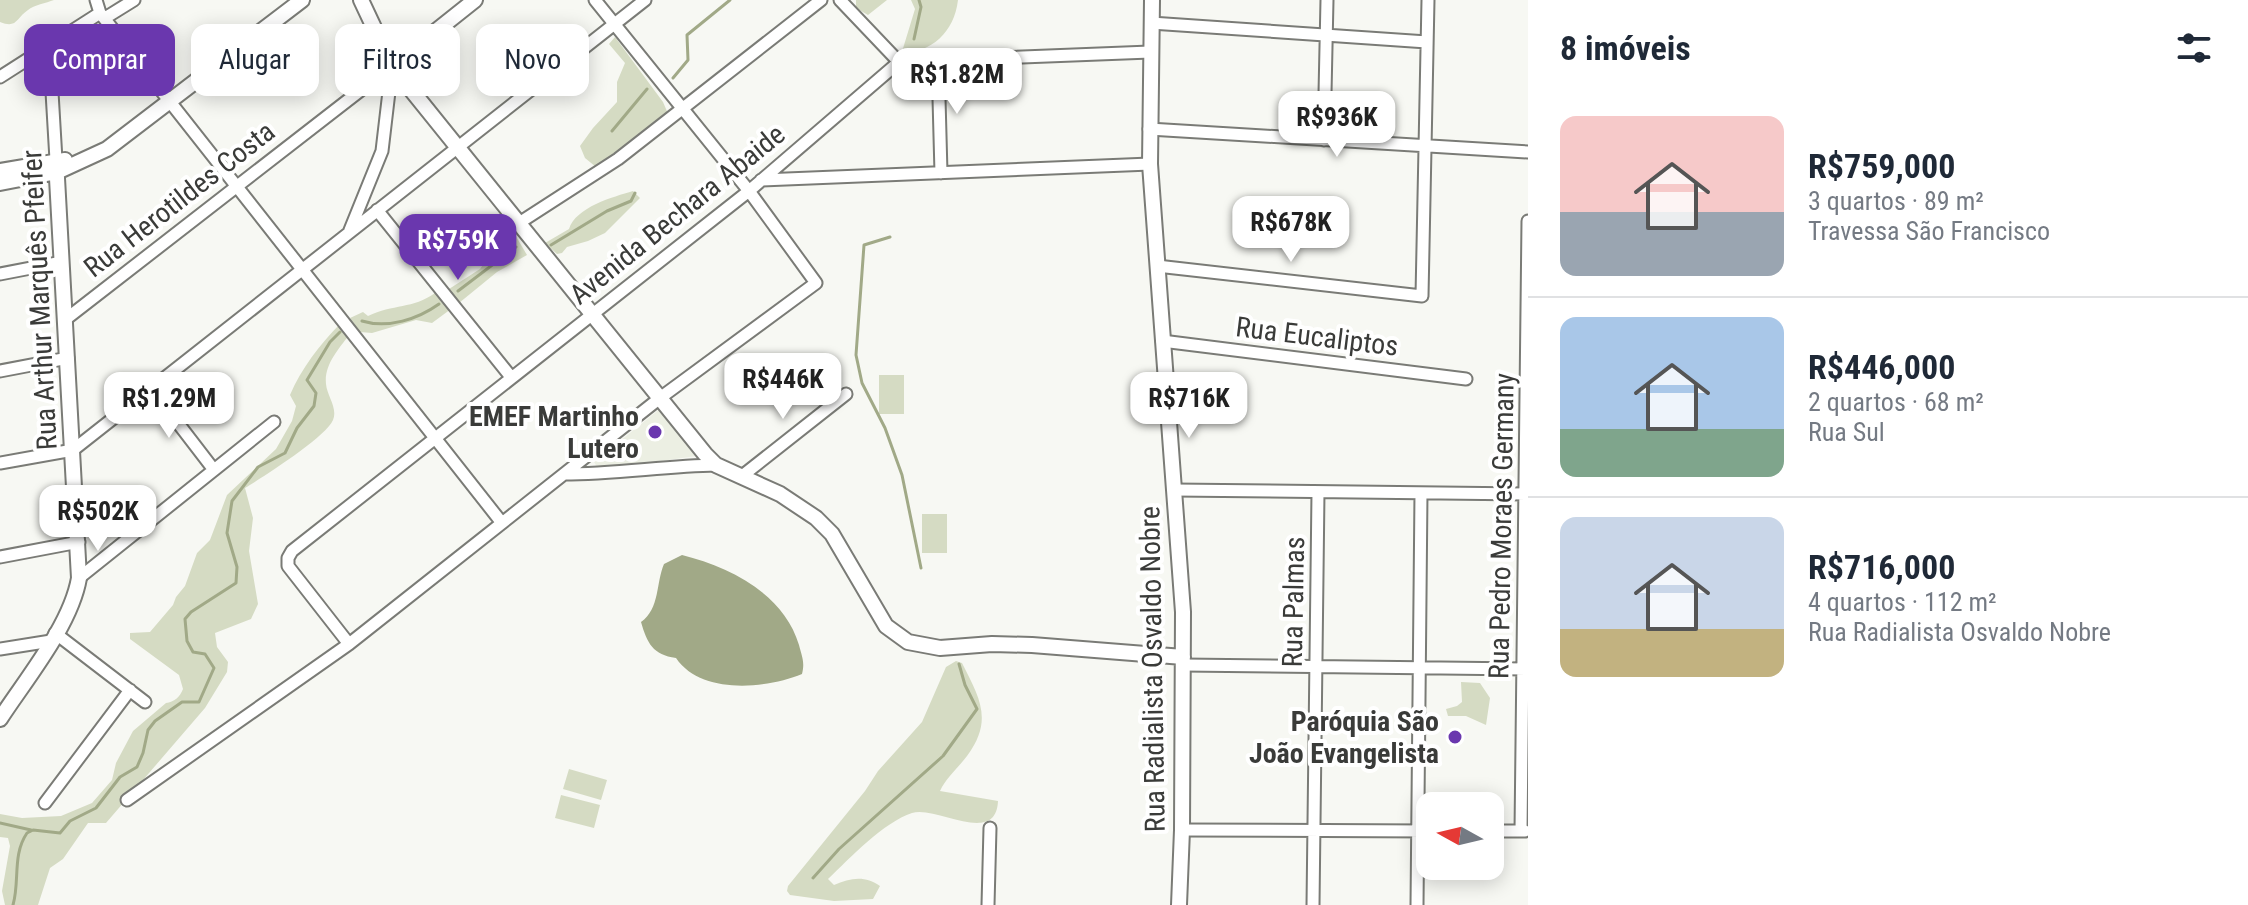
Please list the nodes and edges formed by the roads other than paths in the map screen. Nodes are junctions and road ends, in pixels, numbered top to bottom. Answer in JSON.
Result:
{"nodes":[{"id":1,"x":96,"y":0,"type":"edge"},
{"id":2,"x":134,"y":0,"type":"edge"},
{"id":3,"x":302,"y":0,"type":"edge"},
{"id":4,"x":361,"y":0,"type":"edge"},
{"id":5,"x":475,"y":0,"type":"edge"},
{"id":6,"x":595,"y":0,"type":"edge"},
{"id":7,"x":645,"y":0,"type":"edge"},
{"id":8,"x":821,"y":0,"type":"edge"},
{"id":9,"x":840,"y":0,"type":"edge"},
{"id":10,"x":1152,"y":0,"type":"edge"},
{"id":11,"x":1327,"y":0,"type":"edge"},
{"id":12,"x":1428,"y":0,"type":"edge"},
{"id":13,"x":103,"y":15,"type":"junction"},
{"id":14,"x":1151,"y":23,"type":"junction"},
{"id":15,"x":87,"y":24,"type":"edge"},
{"id":16,"x":372,"y":24,"type":"edge"},
{"id":17,"x":445,"y":24,"type":"edge"},
{"id":18,"x":613,"y":26,"type":"junction"},
{"id":19,"x":1326,"y":35,"type":"junction"},
{"id":20,"x":1427,"y":42,"type":"junction"},
{"id":21,"x":1150,"y":52,"type":"junction"},
{"id":22,"x":938,"y":61,"type":"junction"},
{"id":23,"x":899,"y":62,"type":"junction"},
{"id":24,"x":24,"y":63,"type":"edge"},
{"id":25,"x":0,"y":77,"type":"edge"},
{"id":26,"x":52,"y":96,"type":"edge"},
{"id":27,"x":354,"y":96,"type":"edge"},
{"id":28,"x":390,"y":96,"type":"edge"},
{"id":29,"x":416,"y":96,"type":"edge"},
{"id":30,"x":170,"y":101,"type":"junction"},
{"id":31,"x":682,"y":109,"type":"junction"},
{"id":32,"x":1149,"y":129,"type":"junction"},
{"id":33,"x":1324,"y":140,"type":"junction"},
{"id":34,"x":457,"y":146,"type":"junction"},
{"id":35,"x":1425,"y":147,"type":"junction"},
{"id":36,"x":1528,"y":152,"type":"edge"},
{"id":37,"x":1150,"y":164,"type":"junction"},
{"id":38,"x":56,"y":166,"type":"junction"},
{"id":39,"x":0,"y":171,"type":"edge"},
{"id":40,"x":941,"y":173,"type":"junction"},
{"id":41,"x":761,"y":180,"type":"junction"},
{"id":42,"x":0,"y":183,"type":"edge"},
{"id":43,"x":238,"y":186,"type":"junction"},
{"id":44,"x":749,"y":191,"type":"junction"},
{"id":45,"x":377,"y":210,"type":"junction"},
{"id":46,"x":1528,"y":221,"type":"edge"},
{"id":47,"x":519,"y":223,"type":"junction"},
{"id":48,"x":349,"y":232,"type":"junction"},
{"id":49,"x":62,"y":262,"type":"junction"},
{"id":50,"x":1157,"y":266,"type":"junction"},
{"id":51,"x":303,"y":268,"type":"junction"},
{"id":52,"x":0,"y":274,"type":"edge"},
{"id":53,"x":592,"y":314,"type":"junction"},
{"id":54,"x":1528,"y":315,"type":"edge"},
{"id":55,"x":66,"y":319,"type":"junction"},
{"id":56,"x":1162,"y":341,"type":"junction"},
{"id":57,"x":68,"y":358,"type":"junction"},
{"id":58,"x":0,"y":371,"type":"edge"},
{"id":59,"x":511,"y":377,"type":"junction"},
{"id":60,"x":1466,"y":379,"type":"dead end"},
{"id":61,"x":151,"y":388,"type":"junction"},
{"id":62,"x":846,"y":394,"type":"dead end"},
{"id":63,"x":660,"y":398,"type":"junction"},
{"id":64,"x":274,"y":422,"type":"dead end"},
{"id":65,"x":435,"y":437,"type":"junction"},
{"id":66,"x":73,"y":450,"type":"junction"},
{"id":67,"x":0,"y":463,"type":"edge"},
{"id":68,"x":716,"y":465,"type":"junction"},
{"id":69,"x":214,"y":470,"type":"junction"},
{"id":70,"x":564,"y":474,"type":"junction"},
{"id":71,"x":742,"y":476,"type":"junction"},
{"id":72,"x":1174,"y":490,"type":"junction"},
{"id":73,"x":1318,"y":492,"type":"junction"},
{"id":74,"x":1421,"y":493,"type":"junction"},
{"id":75,"x":1527,"y":494,"type":"edge"},
{"id":76,"x":502,"y":523,"type":"junction"},
{"id":77,"x":79,"y":542,"type":"junction"},
{"id":78,"x":0,"y":557,"type":"edge"},
{"id":79,"x":79,"y":578,"type":"junction"},
{"id":80,"x":53,"y":637,"type":"junction"},
{"id":81,"x":349,"y":644,"type":"junction"},
{"id":82,"x":0,"y":649,"type":"edge"},
{"id":83,"x":1183,"y":661,"type":"junction"},
{"id":84,"x":1316,"y":666,"type":"junction"},
{"id":85,"x":1419,"y":668,"type":"junction"},
{"id":86,"x":1526,"y":669,"type":"edge"},
{"id":87,"x":130,"y":690,"type":"junction"},
{"id":88,"x":145,"y":702,"type":"dead end"},
{"id":89,"x":0,"y":719,"type":"edge"},
{"id":90,"x":1423,"y":792,"type":"edge"},
{"id":91,"x":127,"y":800,"type":"dead end"},
{"id":92,"x":45,"y":803,"type":"dead end"},
{"id":93,"x":990,"y":828,"type":"dead end"},
{"id":94,"x":1182,"y":830,"type":"junction"},
{"id":95,"x":1314,"y":831,"type":"junction"},
{"id":96,"x":1416,"y":831,"type":"edge"},
{"id":97,"x":1524,"y":831,"type":"edge"},
{"id":98,"x":1419,"y":880,"type":"edge"},
{"id":99,"x":988,"y":905,"type":"edge"},
{"id":100,"x":1179,"y":905,"type":"edge"},
{"id":101,"x":1313,"y":905,"type":"edge"},
{"id":102,"x":1417,"y":905,"type":"edge"}],
"edges":[{"from":1,"to":13,"type":"street"},
{"from":2,"to":13,"type":"street"},
{"from":3,"to":30,"type":"street"},
{"from":4,"to":16,"type":"street"},
{"from":5,"to":17,"type":"street","name":"Rua Herotildes Costa"},
{"from":6,"to":18,"type":"street"},
{"from":7,"to":18,"type":"street"},
{"from":8,"to":31,"type":"street"},
{"from":9,"to":23,"type":"street"},
{"from":10,"to":14,"type":"street","name":"Rua Radialista Osvaldo Nobre"},
{"from":11,"to":19,"type":"street"},
{"from":12,"to":20,"type":"street"},
{"from":13,"to":15,"type":"street"},
{"from":13,"to":30,"type":"street"},
{"from":14,"to":19,"type":"street"},
{"from":14,"to":21,"type":"street","name":"Rua Radialista Osvaldo Nobre"},
{"from":18,"to":31,"type":"street"},
{"from":18,"to":34,"type":"street"},
{"from":19,"to":20,"type":"street"},
{"from":19,"to":33,"type":"street"},
{"from":20,"to":35,"type":"street"},
{"from":21,"to":22,"type":"street"},
{"from":21,"to":32,"type":"street","name":"Rua Radialista Osvaldo Nobre"},
{"from":22,"to":23,"type":"street"},
{"from":22,"to":40,"type":"street"},
{"from":23,"to":41,"type":"street","name":"Avenida Bechara Abaide"},
{"from":24,"to":25,"type":"street"},
{"from":26,"to":38,"type":"street","name":"Rua Arthur Marquês Pfeifer"},
{"from":27,"to":43,"type":"street","name":"Rua Herotildes Costa"},
{"from":28,"to":48,"type":"street"},
{"from":29,"to":34,"type":"street"},
{"from":30,"to":38,"type":"street"},
{"from":30,"to":43,"type":"street"},
{"from":31,"to":44,"type":"street"},
{"from":31,"to":47,"type":"street"},
{"from":32,"to":33,"type":"street"},
{"from":32,"to":37,"type":"street","name":"Rua Radialista Osvaldo Nobre"},
{"from":33,"to":35,"type":"street"},
{"from":34,"to":45,"type":"street"},
{"from":34,"to":47,"type":"street"},
{"from":35,"to":36,"type":"street"},
{"from":35,"to":50,"type":"street"},
{"from":37,"to":40,"type":"street"},
{"from":37,"to":50,"type":"street","name":"Rua Radialista Osvaldo Nobre"},
{"from":38,"to":39,"type":"street"},
{"from":38,"to":42,"type":"street"},
{"from":38,"to":49,"type":"street","name":"Rua Arthur Marquês Pfeifer"},
{"from":40,"to":41,"type":"street"},
{"from":41,"to":44,"type":"street","name":"Avenida Bechara Abaide"},
{"from":43,"to":51,"type":"street"},
{"from":43,"to":55,"type":"street","name":"Rua Herotildes Costa"},
{"from":44,"to":53,"type":"street","name":"Avenida Bechara Abaide"},
{"from":44,"to":63,"type":"street"},
{"from":45,"to":48,"type":"street"},
{"from":45,"to":59,"type":"street"},
{"from":46,"to":54,"type":"street","name":"Rua Pedro Moraes Germany"},
{"from":47,"to":53,"type":"street"},
{"from":48,"to":51,"type":"street"},
{"from":49,"to":52,"type":"street"},
{"from":49,"to":55,"type":"street","name":"Rua Arthur Marquês Pfeifer"},
{"from":50,"to":56,"type":"street","name":"Rua Radialista Osvaldo Nobre"},
{"from":51,"to":61,"type":"street"},
{"from":51,"to":65,"type":"street"},
{"from":53,"to":59,"type":"street","name":"Avenida Bechara Abaide"},
{"from":53,"to":63,"type":"street"},
{"from":54,"to":75,"type":"street","name":"Rua Pedro Moraes Germany"},
{"from":55,"to":57,"type":"street","name":"Rua Arthur Marquês Pfeifer"},
{"from":56,"to":60,"type":"street","name":"Rua Eucaliptos"},
{"from":56,"to":72,"type":"street","name":"Rua Radialista Osvaldo Nobre"},
{"from":57,"to":58,"type":"street"},
{"from":57,"to":66,"type":"street","name":"Rua Arthur Marquês Pfeifer"},
{"from":59,"to":65,"type":"street","name":"Avenida Bechara Abaide"},
{"from":61,"to":66,"type":"street"},
{"from":61,"to":69,"type":"street"},
{"from":62,"to":71,"type":"street"},
{"from":63,"to":68,"type":"street"},
{"from":63,"to":70,"type":"street"},
{"from":64,"to":69,"type":"street"},
{"from":65,"to":76,"type":"street"},
{"from":65,"to":81,"type":"street","name":"Avenida Bechara Abaide"},
{"from":66,"to":67,"type":"street"},
{"from":66,"to":77,"type":"street","name":"Rua Arthur Marquês Pfeifer"},
{"from":68,"to":70,"type":"street"},
{"from":68,"to":71,"type":"street"},
{"from":69,"to":79,"type":"street"},
{"from":70,"to":76,"type":"street"},
{"from":71,"to":83,"type":"street"},
{"from":72,"to":73,"type":"street"},
{"from":72,"to":83,"type":"street","name":"Rua Radialista Osvaldo Nobre"},
{"from":73,"to":74,"type":"street"},
{"from":73,"to":84,"type":"street","name":"Rua Palmas"},
{"from":74,"to":75,"type":"street"},
{"from":74,"to":85,"type":"street"},
{"from":75,"to":86,"type":"street","name":"Rua Pedro Moraes Germany"},
{"from":76,"to":81,"type":"street"},
{"from":77,"to":78,"type":"street"},
{"from":77,"to":79,"type":"street","name":"Rua Arthur Marquês Pfeifer"},
{"from":79,"to":80,"type":"street","name":"Rua Arthur Marquês Pfeifer"},
{"from":80,"to":82,"type":"street"},
{"from":80,"to":87,"type":"street"},
{"from":80,"to":89,"type":"street","name":"Rua Arthur Marquês Pfeifer"},
{"from":81,"to":91,"type":"street"},
{"from":83,"to":84,"type":"street"},
{"from":83,"to":94,"type":"street","name":"Rua Radialista Osvaldo Nobre"},
{"from":84,"to":85,"type":"street"},
{"from":84,"to":95,"type":"street","name":"Rua Palmas"},
{"from":85,"to":86,"type":"street"},
{"from":85,"to":90,"type":"street"},
{"from":86,"to":97,"type":"street","name":"Rua Pedro Moraes Germany"},
{"from":87,"to":88,"type":"street"},
{"from":87,"to":92,"type":"street"},
{"from":93,"to":99,"type":"street"},
{"from":94,"to":95,"type":"street"},
{"from":94,"to":100,"type":"street","name":"Rua Radialista Osvaldo Nobre"},
{"from":95,"to":96,"type":"street"},
{"from":95,"to":101,"type":"street","name":"Rua Palmas"},
{"from":98,"to":102,"type":"street"}]}
